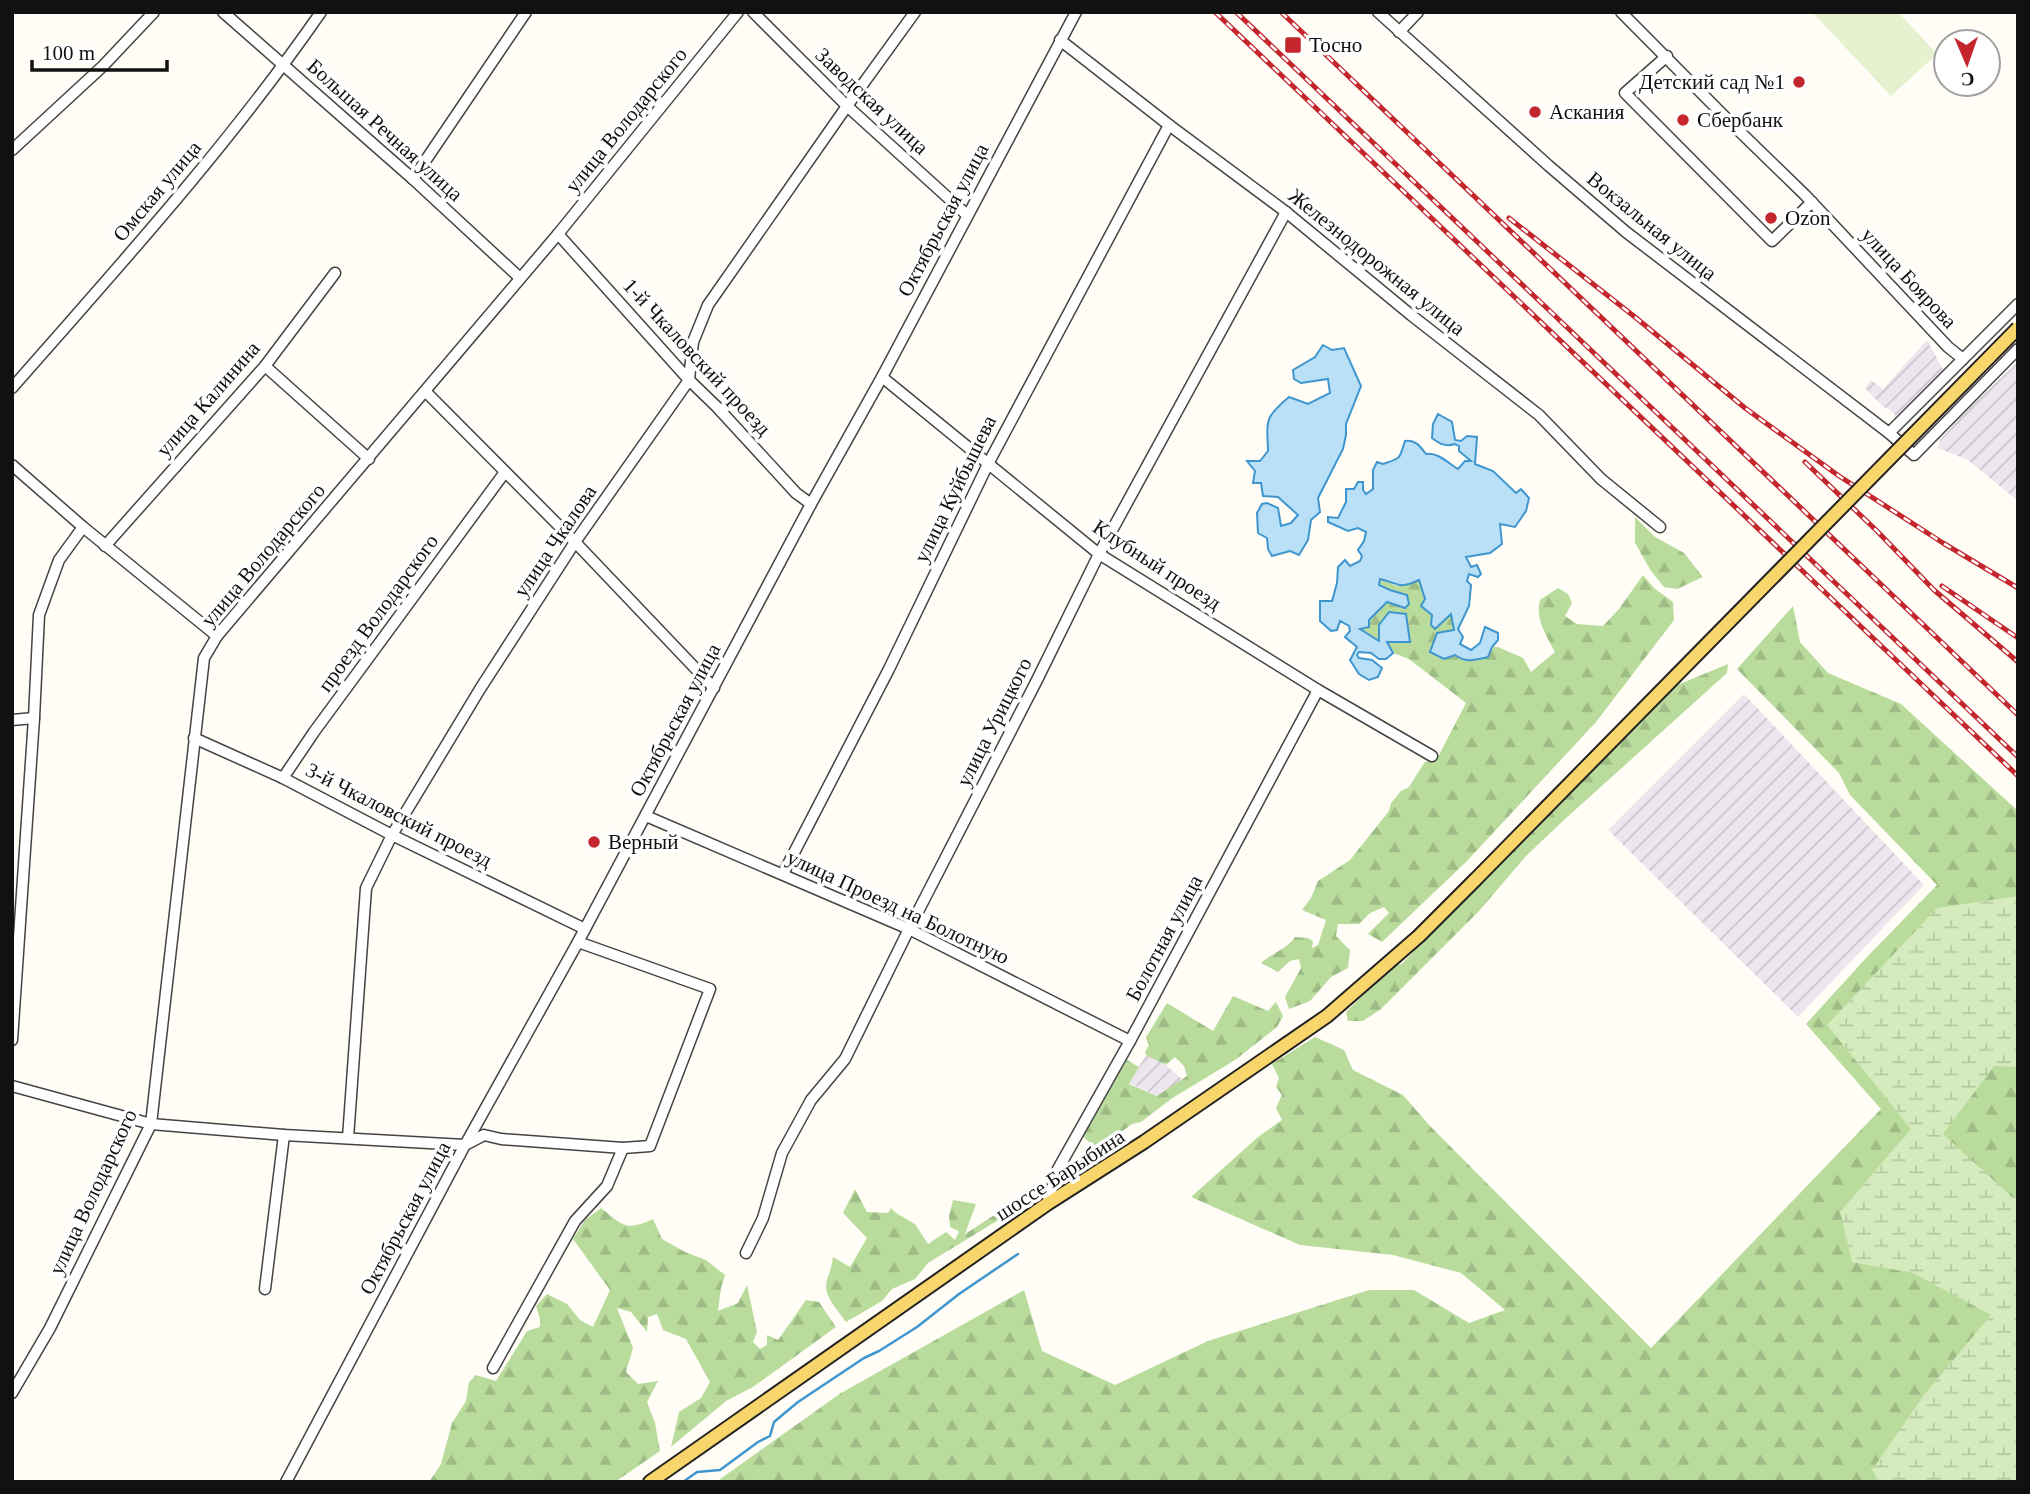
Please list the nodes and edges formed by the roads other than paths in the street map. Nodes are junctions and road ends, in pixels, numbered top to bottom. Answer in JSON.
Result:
{"nodes":[{"id":1,"x":154,"y":12,"type":"edge"},
{"id":2,"x":223,"y":12,"type":"edge"},
{"id":3,"x":321,"y":12,"type":"edge"},
{"id":4,"x":526,"y":12,"type":"edge"},
{"id":5,"x":737,"y":12,"type":"edge"},
{"id":6,"x":753,"y":12,"type":"edge"},
{"id":7,"x":915,"y":12,"type":"edge"},
{"id":8,"x":1076,"y":12,"type":"edge"},
{"id":9,"x":1378,"y":12,"type":"edge"},
{"id":10,"x":1418,"y":12,"type":"edge"},
{"id":11,"x":1621,"y":12,"type":"edge"},
{"id":12,"x":1399,"y":32,"type":"junction"},
{"id":13,"x":1060,"y":40,"type":"junction"},
{"id":14,"x":1667,"y":56,"type":"junction"},
{"id":15,"x":284,"y":66,"type":"junction"},
{"id":16,"x":846,"y":106,"type":"junction"},
{"id":17,"x":1168,"y":125,"type":"junction"},
{"id":18,"x":12,"y":150,"type":"edge"},
{"id":19,"x":412,"y":179,"type":"junction"},
{"id":20,"x":1812,"y":202,"type":"junction"},
{"id":21,"x":1286,"y":212,"type":"junction"},
{"id":22,"x":967,"y":215,"type":"junction"},
{"id":23,"x":558,"y":234,"type":"junction"},
{"id":24,"x":335,"y":273,"type":"dead end"},
{"id":25,"x":520,"y":278,"type":"junction"},
{"id":26,"x":2018,"y":304,"type":"edge"},
{"id":27,"x":2018,"y":328,"type":"edge"},
{"id":28,"x":2018,"y":349,"type":"edge"},
{"id":29,"x":1963,"y":359,"type":"junction"},
{"id":30,"x":265,"y":366,"type":"junction"},
{"id":31,"x":882,"y":377,"type":"junction"},
{"id":32,"x":689,"y":380,"type":"junction"},
{"id":33,"x":12,"y":388,"type":"edge"},
{"id":34,"x":425,"y":391,"type":"junction"},
{"id":35,"x":1889,"y":433,"type":"junction"},
{"id":36,"x":369,"y":459,"type":"junction"},
{"id":37,"x":988,"y":464,"type":"junction"},
{"id":38,"x":12,"y":465,"type":"edge"},
{"id":39,"x":505,"y":472,"type":"junction"},
{"id":40,"x":811,"y":503,"type":"junction"},
{"id":41,"x":83,"y":527,"type":"junction"},
{"id":42,"x":1660,"y":527,"type":"dead end"},
{"id":43,"x":575,"y":542,"type":"junction"},
{"id":44,"x":105,"y":545,"type":"junction"},
{"id":45,"x":1099,"y":554,"type":"junction"},
{"id":46,"x":217,"y":636,"type":"junction"},
{"id":47,"x":714,"y":688,"type":"junction"},
{"id":48,"x":1318,"y":691,"type":"junction"},
{"id":49,"x":34,"y":718,"type":"junction"},
{"id":50,"x":12,"y":720,"type":"edge"},
{"id":51,"x":194,"y":738,"type":"junction"},
{"id":52,"x":1432,"y":757,"type":"dead end"},
{"id":53,"x":284,"y":778,"type":"junction"},
{"id":54,"x":646,"y":816,"type":"junction"},
{"id":55,"x":392,"y":835,"type":"junction"},
{"id":56,"x":783,"y":874,"type":"junction"},
{"id":57,"x":584,"y":929,"type":"junction"},
{"id":58,"x":909,"y":929,"type":"junction"},
{"id":59,"x":578,"y":942,"type":"junction"},
{"id":60,"x":12,"y":1040,"type":"edge"},
{"id":61,"x":1130,"y":1041,"type":"junction"},
{"id":62,"x":12,"y":1086,"type":"edge"},
{"id":63,"x":151,"y":1124,"type":"junction"},
{"id":64,"x":284,"y":1135,"type":"junction"},
{"id":65,"x":348,"y":1138,"type":"junction"},
{"id":66,"x":465,"y":1145,"type":"junction"},
{"id":67,"x":624,"y":1148,"type":"junction"},
{"id":68,"x":1046,"y":1204,"type":"junction"},
{"id":69,"x":746,"y":1253,"type":"dead end"},
{"id":70,"x":265,"y":1289,"type":"dead end"},
{"id":71,"x":493,"y":1368,"type":"dead end"},
{"id":72,"x":12,"y":1393,"type":"edge"},
{"id":73,"x":286,"y":1482,"type":"edge"},
{"id":74,"x":650,"y":1482,"type":"edge"}],
"edges":[{"from":1,"to":18,"type":"street"},
{"from":2,"to":15,"type":"street","name":"Большая Речная улица"},
{"from":3,"to":15,"type":"street","name":"Омская улица"},
{"from":4,"to":19,"type":"street"},
{"from":5,"to":23,"type":"street","name":"улица Володарского"},
{"from":6,"to":16,"type":"street","name":"Заводская улица"},
{"from":7,"to":16,"type":"street","name":"улица Чкалова"},
{"from":8,"to":13,"type":"street","name":"Октябрьская улица"},
{"from":9,"to":12,"type":"street","name":"Вокзальная улица"},
{"from":10,"to":12,"type":"street"},
{"from":11,"to":14,"type":"street","name":"улица Боярова"},
{"from":12,"to":35,"type":"street","name":"Вокзальная улица"},
{"from":13,"to":17,"type":"street","name":"Железнодорожная улица"},
{"from":13,"to":22,"type":"street","name":"Октябрьская улица"},
{"from":14,"to":20,"type":"street","name":"улица Боярова"},
{"from":14,"to":20,"type":"street"},
{"from":15,"to":19,"type":"street","name":"Большая Речная улица"},
{"from":15,"to":33,"type":"street","name":"Омская улица"},
{"from":16,"to":22,"type":"street","name":"Заводская улица"},
{"from":16,"to":32,"type":"street","name":"улица Чкалова"},
{"from":17,"to":21,"type":"street","name":"Железнодорожная улица"},
{"from":17,"to":37,"type":"street","name":"улица Куйбышева"},
{"from":19,"to":25,"type":"street","name":"Большая Речная улица"},
{"from":20,"to":29,"type":"street","name":"улица Боярова"},
{"from":21,"to":42,"type":"street","name":"Железнодорожная улица"},
{"from":21,"to":45,"type":"street","name":"улица Урицкого"},
{"from":22,"to":31,"type":"street","name":"Октябрьская улица"},
{"from":23,"to":25,"type":"street","name":"улица Володарского"},
{"from":23,"to":32,"type":"street","name":"1-й Чкаловский проезд"},
{"from":24,"to":30,"type":"street","name":"улица Калинина"},
{"from":25,"to":34,"type":"street","name":"улица Володарского"},
{"from":26,"to":29,"type":"street"},
{"from":27,"to":68,"type":"main road","name":"шоссе Барыбина","bridge":true},
{"from":28,"to":35,"type":"street","name":"Вокзальная улица"},
{"from":29,"to":35,"type":"street"},
{"from":30,"to":36,"type":"street"},
{"from":30,"to":44,"type":"street","name":"улица Калинина"},
{"from":31,"to":37,"type":"street","name":"Клубный проезд"},
{"from":31,"to":40,"type":"street","name":"Октябрьская улица"},
{"from":32,"to":40,"type":"street","name":"1-й Чкаловский проезд"},
{"from":32,"to":43,"type":"street","name":"улица Чкалова"},
{"from":34,"to":36,"type":"street","name":"улица Володарского"},
{"from":34,"to":39,"type":"street"},
{"from":36,"to":46,"type":"street","name":"улица Володарского"},
{"from":37,"to":45,"type":"street","name":"Клубный проезд"},
{"from":37,"to":56,"type":"street","name":"улица Куйбышева"},
{"from":38,"to":41,"type":"street"},
{"from":39,"to":43,"type":"street"},
{"from":39,"to":53,"type":"street","name":"проезд Володарского"},
{"from":40,"to":47,"type":"street","name":"Октябрьская улица"},
{"from":41,"to":44,"type":"street"},
{"from":41,"to":49,"type":"street"},
{"from":43,"to":47,"type":"street"},
{"from":43,"to":55,"type":"street","name":"улица Чкалова"},
{"from":44,"to":46,"type":"street"},
{"from":45,"to":48,"type":"street","name":"Клубный проезд"},
{"from":45,"to":58,"type":"street","name":"улица Урицкого"},
{"from":46,"to":51,"type":"street","name":"улица Володарского"},
{"from":47,"to":54,"type":"street","name":"Октябрьская улица"},
{"from":48,"to":52,"type":"street","name":"Клубный проезд"},
{"from":48,"to":61,"type":"street","name":"Болотная улица"},
{"from":49,"to":50,"type":"street"},
{"from":49,"to":60,"type":"street"},
{"from":51,"to":53,"type":"street","name":"3-й Чкаловский проезд"},
{"from":51,"to":63,"type":"street","name":"улица Володарского"},
{"from":53,"to":55,"type":"street","name":"3-й Чкаловский проезд"},
{"from":54,"to":56,"type":"street","name":"улица Проезд на Болотную"},
{"from":54,"to":57,"type":"street","name":"Октябрьская улица"},
{"from":55,"to":57,"type":"street","name":"3-й Чкаловский проезд"},
{"from":55,"to":65,"type":"street","name":"улица Чкалова"},
{"from":56,"to":58,"type":"street","name":"улица Проезд на Болотную"},
{"from":57,"to":59,"type":"street","name":"Октябрьская улица"},
{"from":58,"to":61,"type":"street","name":"улица Проезд на Болотную"},
{"from":58,"to":69,"type":"street","name":"улица Урицкого"},
{"from":59,"to":66,"type":"street","name":"Октябрьская улица"},
{"from":59,"to":67,"type":"street"},
{"from":61,"to":68,"type":"street","name":"Болотная улица"},
{"from":62,"to":63,"type":"street"},
{"from":63,"to":64,"type":"street"},
{"from":63,"to":72,"type":"street","name":"улица Володарского"},
{"from":64,"to":65,"type":"street"},
{"from":64,"to":70,"type":"street"},
{"from":65,"to":66,"type":"street"},
{"from":66,"to":67,"type":"street"},
{"from":66,"to":73,"type":"street","name":"Октябрьская улица"},
{"from":67,"to":71,"type":"street"},
{"from":68,"to":74,"type":"main road","name":"шоссе Барыбина"}]}
